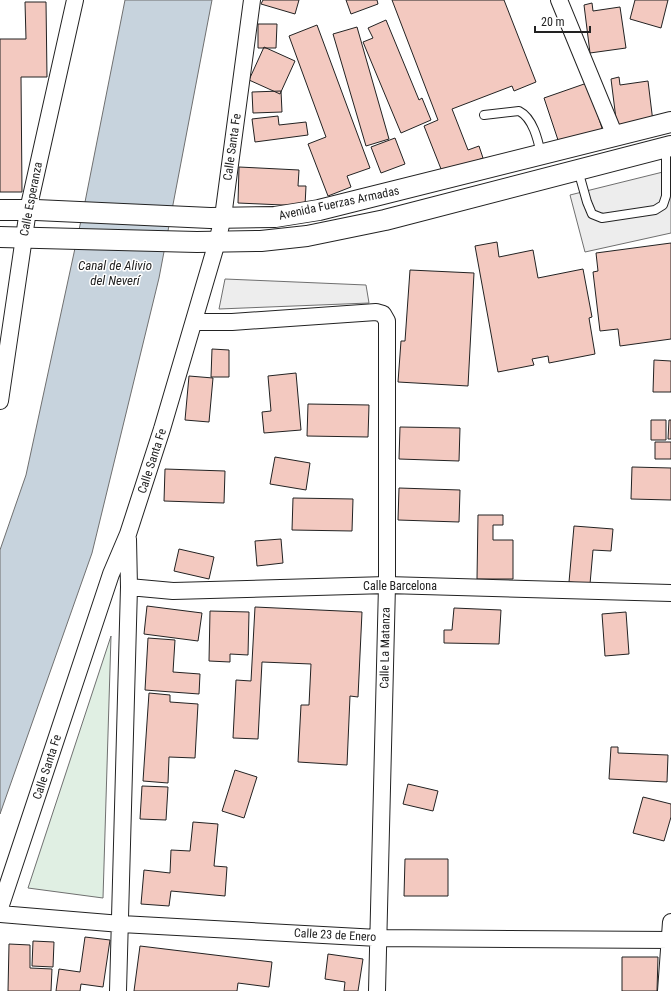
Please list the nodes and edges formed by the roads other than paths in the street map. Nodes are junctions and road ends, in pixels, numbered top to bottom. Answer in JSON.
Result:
{"nodes":[{"id":1,"x":75,"y":0,"type":"edge"},
{"id":2,"x":252,"y":0,"type":"edge"},
{"id":3,"x":559,"y":0,"type":"edge"},
{"id":4,"x":484,"y":115,"type":"dead end"},
{"id":5,"x":671,"y":122,"type":"edge"},
{"id":6,"x":614,"y":136,"type":"junction"},
{"id":7,"x":669,"y":147,"type":"edge"},
{"id":8,"x":541,"y":154,"type":"junction"},
{"id":9,"x":578,"y":170,"type":"junction"},
{"id":10,"x":0,"y":210,"type":"edge"},
{"id":11,"x":32,"y":210,"type":"junction"},
{"id":12,"x":216,"y":217,"type":"junction"},
{"id":13,"x":0,"y":237,"type":"edge"},
{"id":14,"x":29,"y":237,"type":"junction"},
{"id":15,"x":217,"y":242,"type":"junction"},
{"id":16,"x":194,"y":322,"type":"junction"},
{"id":17,"x":0,"y":401,"type":"edge"},
{"id":18,"x":128,"y":534,"type":"junction"},
{"id":19,"x":386,"y":585,"type":"junction"},
{"id":20,"x":129,"y":587,"type":"junction"},
{"id":21,"x":671,"y":593,"type":"edge"},
{"id":22,"x":0,"y":908,"type":"edge"},
{"id":23,"x":0,"y":914,"type":"edge"},
{"id":24,"x":671,"y":922,"type":"edge"},
{"id":25,"x":121,"y":924,"type":"junction"},
{"id":26,"x":378,"y":938,"type":"junction"},
{"id":27,"x":670,"y":940,"type":"edge"},
{"id":28,"x":118,"y":991,"type":"edge"},
{"id":29,"x":377,"y":991,"type":"edge"},
{"id":30,"x":666,"y":991,"type":"edge"}],
"edges":[{"from":1,"to":11,"type":"street","name":"Calle Esperanza"},
{"from":2,"to":12,"type":"street","name":"Calle Santa Fe"},
{"from":3,"to":6,"type":"street"},
{"from":4,"to":8,"type":"lane"},
{"from":5,"to":6,"type":"street","name":"Avenida Fuerzas Armadas"},
{"from":6,"to":8,"type":"street","name":"Avenida Fuerzas Armadas"},
{"from":7,"to":9,"type":"street","name":"Avenida Fuerzas Armadas"},
{"from":7,"to":9,"type":"lane"},
{"from":8,"to":12,"type":"street","name":"Avenida Fuerzas Armadas"},
{"from":9,"to":15,"type":"street","name":"Avenida Fuerzas Armadas"},
{"from":10,"to":11,"type":"street","name":"Avenida Fuerzas Armadas"},
{"from":11,"to":12,"type":"street","name":"Avenida Fuerzas Armadas"},
{"from":11,"to":14,"type":"street","name":"Calle Esperanza"},
{"from":12,"to":15,"type":"street","name":"Calle Santa Fe"},
{"from":13,"to":14,"type":"street","name":"Avenida Fuerzas Armadas"},
{"from":14,"to":15,"type":"street","name":"Avenida Fuerzas Armadas"},
{"from":14,"to":17,"type":"street","name":"Calle Esperanza"},
{"from":15,"to":16,"type":"street","name":"Calle Santa Fe"},
{"from":16,"to":18,"type":"street","name":"Calle Santa Fe"},
{"from":16,"to":19,"type":"street","name":"Calle La Matanza"},
{"from":18,"to":20,"type":"street"},
{"from":18,"to":22,"type":"street","name":"Calle Santa Fe"},
{"from":19,"to":20,"type":"street","name":"Calle Barcelona"},
{"from":19,"to":21,"type":"street","name":"Calle Barcelona"},
{"from":19,"to":26,"type":"street","name":"Calle La Matanza"},
{"from":20,"to":25,"type":"street"},
{"from":23,"to":25,"type":"street","name":"Calle 23 de Enero"},
{"from":24,"to":27,"type":"street"},
{"from":25,"to":26,"type":"street","name":"Calle 23 de Enero"},
{"from":25,"to":28,"type":"street"},
{"from":26,"to":27,"type":"street","name":"Calle 23 de Enero"},
{"from":26,"to":29,"type":"street","name":"Calle La Matanza"},
{"from":27,"to":30,"type":"street"}]}
